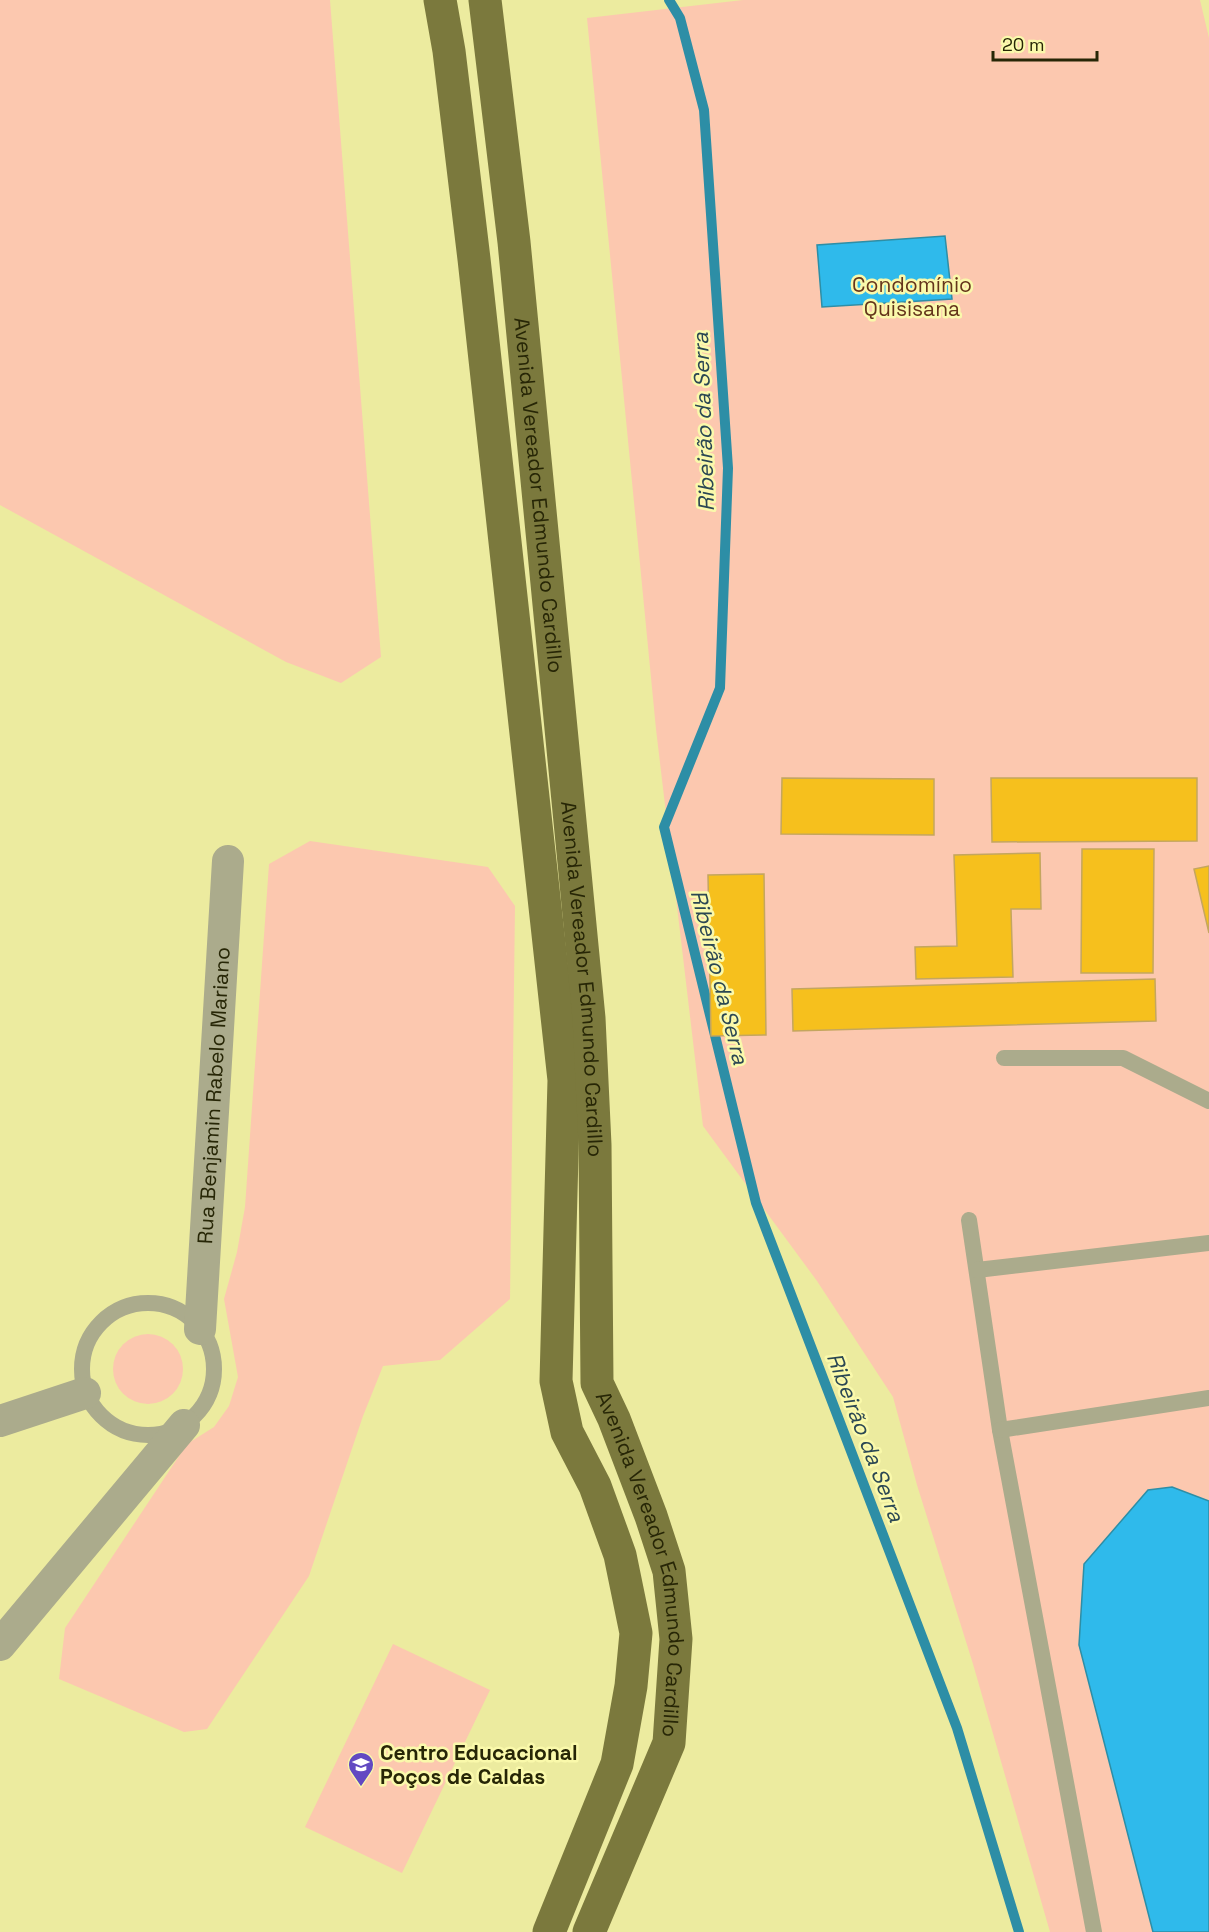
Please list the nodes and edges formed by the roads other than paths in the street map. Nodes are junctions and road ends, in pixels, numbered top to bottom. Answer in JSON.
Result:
{"nodes":[{"id":1,"x":440,"y":0,"type":"edge"},
{"id":2,"x":485,"y":0,"type":"edge"},
{"id":3,"x":228,"y":861,"type":"dead end"},
{"id":4,"x":1004,"y":1058,"type":"dead end"},
{"id":5,"x":1209,"y":1101,"type":"edge"},
{"id":6,"x":969,"y":1220,"type":"dead end"},
{"id":7,"x":1209,"y":1242,"type":"edge"},
{"id":8,"x":976,"y":1270,"type":"junction"},
{"id":9,"x":200,"y":1329,"type":"junction"},
{"id":10,"x":85,"y":1393,"type":"junction"},
{"id":11,"x":1209,"y":1398,"type":"edge"},
{"id":12,"x":0,"y":1421,"type":"edge"},
{"id":13,"x":184,"y":1425,"type":"junction"},
{"id":14,"x":1000,"y":1430,"type":"junction"},
{"id":15,"x":0,"y":1645,"type":"edge"},
{"id":16,"x":549,"y":1932,"type":"edge"},
{"id":17,"x":589,"y":1932,"type":"edge"},
{"id":18,"x":1094,"y":1932,"type":"edge"}],
"edges":[{"from":1,"to":16,"type":"main road","name":"Avenida Vereador Edmundo Cardillo"},
{"from":2,"to":17,"type":"main road","name":"Avenida Vereador Edmundo Cardillo"},
{"from":3,"to":9,"type":"street","name":"Rua Benjamin Rabelo Mariano"},
{"from":4,"to":5,"type":"lane"},
{"from":6,"to":8,"type":"lane"},
{"from":7,"to":8,"type":"lane"},
{"from":8,"to":14,"type":"lane"},
{"from":9,"to":10,"type":"lane"},
{"from":9,"to":13,"type":"lane"},
{"from":10,"to":12,"type":"street"},
{"from":10,"to":13,"type":"lane"},
{"from":11,"to":14,"type":"lane"},
{"from":13,"to":15,"type":"street"},
{"from":14,"to":18,"type":"lane"}]}
